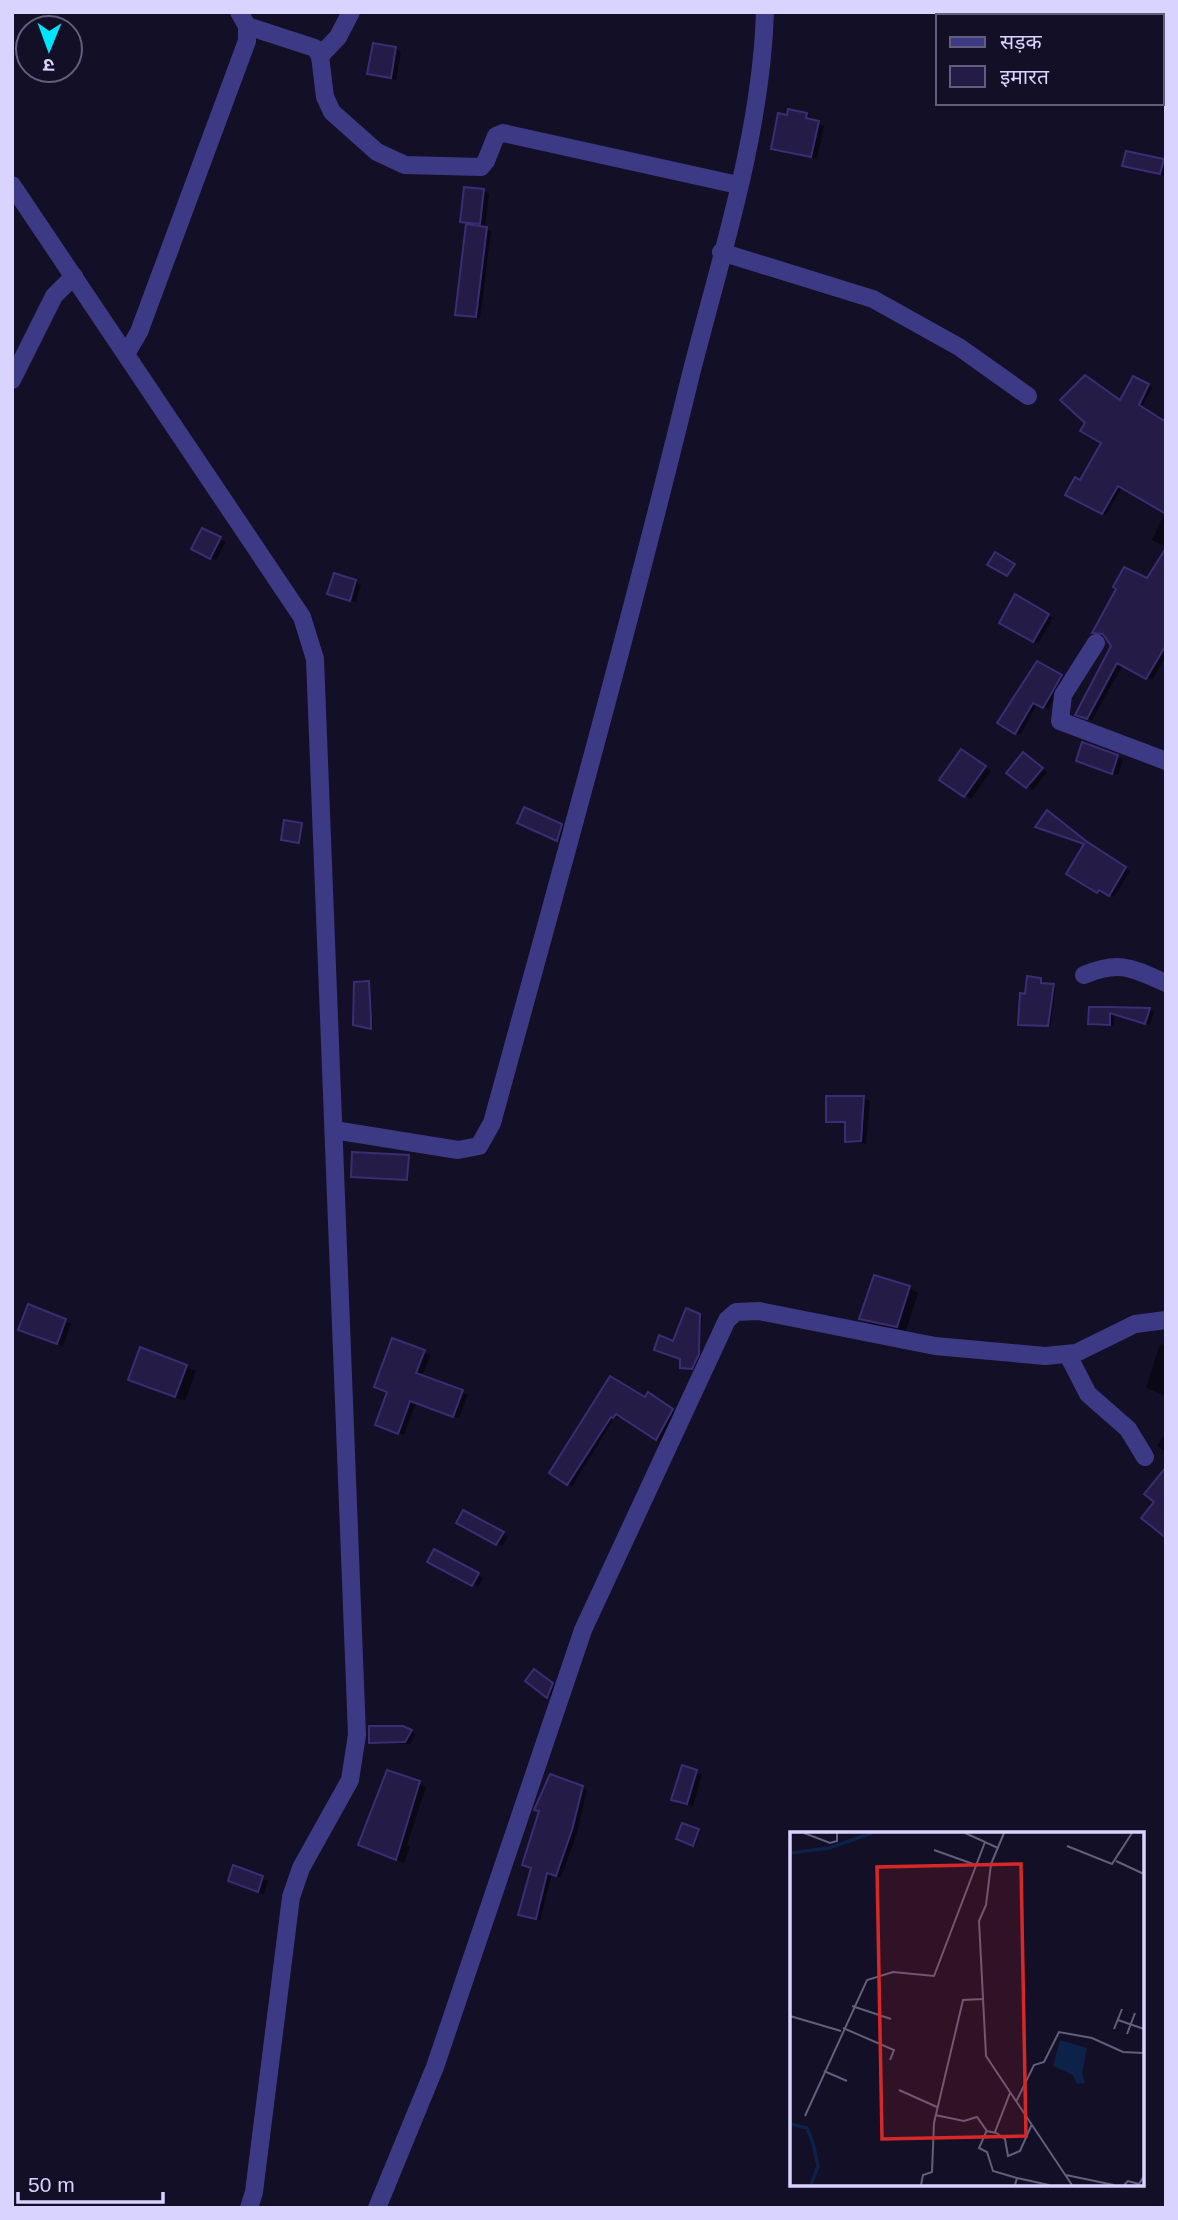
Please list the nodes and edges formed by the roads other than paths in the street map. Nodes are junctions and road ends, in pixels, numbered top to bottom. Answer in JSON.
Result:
{"nodes":[{"id":1,"x":351,"y":12,"type":"edge"},
{"id":2,"x":765,"y":12,"type":"edge"},
{"id":3,"x":243,"y":19,"type":"edge"},
{"id":4,"x":320,"y":55,"type":"junction"},
{"id":5,"x":12,"y":185,"type":"edge"},
{"id":6,"x":738,"y":185,"type":"junction"},
{"id":7,"x":721,"y":252,"type":"junction"},
{"id":8,"x":71,"y":279,"type":"junction"},
{"id":9,"x":126,"y":354,"type":"junction"},
{"id":10,"x":12,"y":380,"type":"edge"},
{"id":11,"x":1028,"y":396,"type":"dead end"},
{"id":12,"x":1096,"y":643,"type":"dead end"},
{"id":13,"x":1166,"y":761,"type":"edge"},
{"id":14,"x":1084,"y":975,"type":"dead end"},
{"id":15,"x":1166,"y":983,"type":"edge"},
{"id":16,"x":334,"y":1130,"type":"junction"},
{"id":17,"x":1166,"y":1320,"type":"edge"},
{"id":18,"x":1068,"y":1355,"type":"junction"},
{"id":19,"x":1145,"y":1457,"type":"dead end"},
{"id":20,"x":249,"y":2208,"type":"edge"},
{"id":21,"x":377,"y":2208,"type":"edge"}],
"edges":[{"from":1,"to":4,"type":"street"},
{"from":2,"to":6,"type":"street"},
{"from":3,"to":4,"type":"street"},
{"from":3,"to":9,"type":"street"},
{"from":4,"to":6,"type":"street"},
{"from":5,"to":8,"type":"street"},
{"from":6,"to":7,"type":"street"},
{"from":7,"to":11,"type":"street"},
{"from":7,"to":16,"type":"street"},
{"from":8,"to":9,"type":"street"},
{"from":8,"to":10,"type":"street"},
{"from":9,"to":16,"type":"street"},
{"from":12,"to":13,"type":"street"},
{"from":14,"to":15,"type":"street"},
{"from":16,"to":20,"type":"street"},
{"from":17,"to":18,"type":"street"},
{"from":18,"to":19,"type":"street"},
{"from":18,"to":21,"type":"street"}]}
